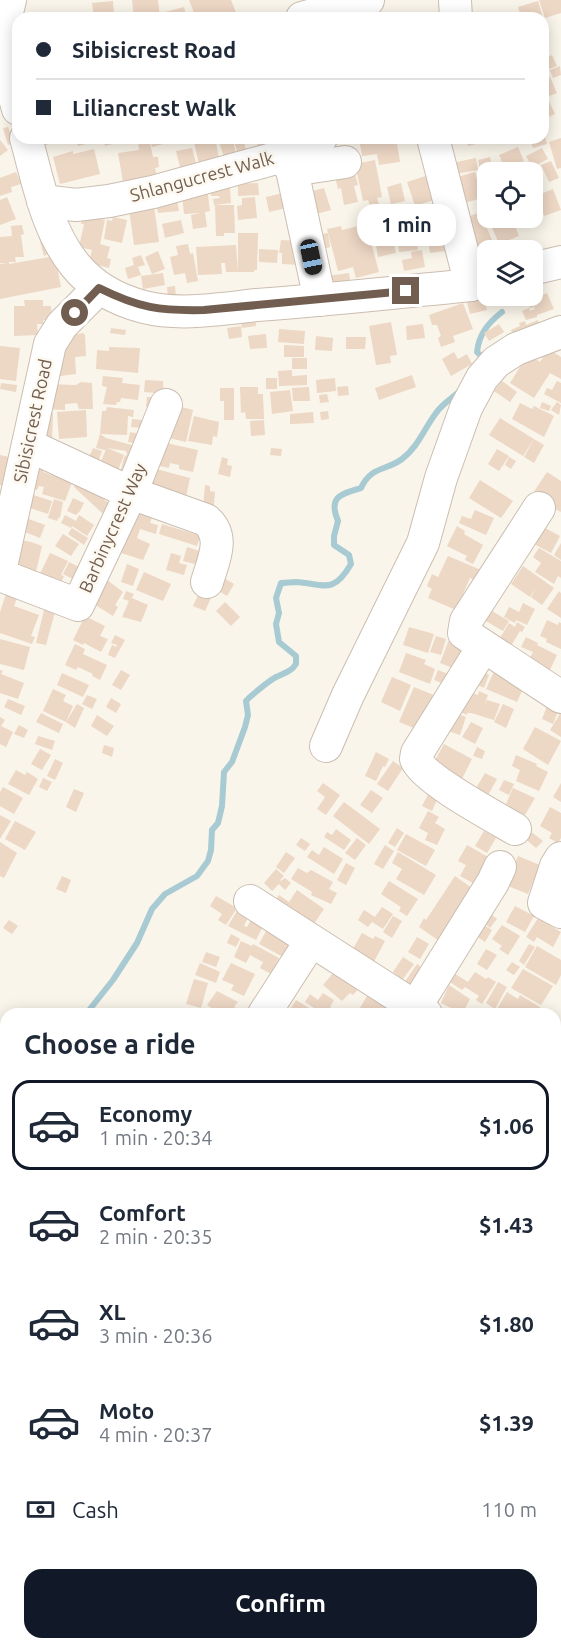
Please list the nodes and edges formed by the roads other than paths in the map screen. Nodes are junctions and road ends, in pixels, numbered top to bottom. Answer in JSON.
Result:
{"nodes":[{"id":1,"x":10,"y":0,"type":"edge"},
{"id":2,"x":368,"y":0,"type":"edge"},
{"id":3,"x":324,"y":12,"type":"edge"},
{"id":4,"x":12,"y":92,"type":"edge"},
{"id":5,"x":28,"y":144,"type":"edge"},
{"id":6,"x":299,"y":144,"type":"edge"},
{"id":7,"x":436,"y":144,"type":"edge"},
{"id":8,"x":345,"y":162,"type":"dead end"},
{"id":9,"x":287,"y":163,"type":"junction"},
{"id":10,"x":43,"y":201,"type":"junction"},
{"id":11,"x":561,"y":262,"type":"edge"},
{"id":12,"x":543,"y":266,"type":"edge"},
{"id":13,"x":477,"y":277,"type":"edge"},
{"id":14,"x":477,"y":283,"type":"edge"},
{"id":15,"x":99,"y":288,"type":"junction"},
{"id":16,"x":320,"y":300,"type":"junction"},
{"id":17,"x":561,"y":332,"type":"edge"},
{"id":18,"x":166,"y":405,"type":"dead end"},
{"id":19,"x":28,"y":445,"type":"junction"},
{"id":20,"x":131,"y":493,"type":"junction"},
{"id":21,"x":539,"y":508,"type":"dead end"},
{"id":22,"x":0,"y":573,"type":"edge"},
{"id":23,"x":207,"y":582,"type":"dead end"},
{"id":24,"x":483,"y":647,"type":"junction"},
{"id":25,"x":561,"y":697,"type":"edge"},
{"id":26,"x":326,"y":746,"type":"dead end"},
{"id":27,"x":515,"y":829,"type":"dead end"},
{"id":28,"x":561,"y":858,"type":"edge"},
{"id":29,"x":500,"y":867,"type":"dead end"},
{"id":30,"x":250,"y":901,"type":"dead end"},
{"id":31,"x":552,"y":907,"type":"edge"},
{"id":32,"x":311,"y":941,"type":"junction"},
{"id":33,"x":268,"y":1008,"type":"edge"},
{"id":34,"x":412,"y":1008,"type":"edge"},
{"id":35,"x":419,"y":1008,"type":"edge"}],
"edges":[{"from":1,"to":4,"type":"street"},
{"from":2,"to":3,"type":"street"},
{"from":5,"to":10,"type":"street"},
{"from":6,"to":9,"type":"street"},
{"from":7,"to":13,"type":"street"},
{"from":8,"to":9,"type":"street"},
{"from":9,"to":10,"type":"street","name":"Shlangucrest Walk"},
{"from":9,"to":16,"type":"street","name":"Shlangucrest Walk"},
{"from":10,"to":15,"type":"street"},
{"from":11,"to":12,"type":"street"},
{"from":14,"to":16,"type":"street"},
{"from":15,"to":16,"type":"street"},
{"from":15,"to":19,"type":"street","name":"Sibisicrest Road"},
{"from":17,"to":26,"type":"street"},
{"from":18,"to":20,"type":"street","name":"Barbinycrest Way"},
{"from":19,"to":20,"type":"street"},
{"from":19,"to":22,"type":"street","name":"Sibisicrest Road"},
{"from":20,"to":22,"type":"street","name":"Barbinycrest Way"},
{"from":20,"to":23,"type":"street"},
{"from":21,"to":24,"type":"street"},
{"from":24,"to":25,"type":"street"},
{"from":24,"to":27,"type":"street"},
{"from":28,"to":31,"type":"street"},
{"from":29,"to":35,"type":"street"},
{"from":30,"to":32,"type":"street"},
{"from":32,"to":33,"type":"street"},
{"from":32,"to":34,"type":"street"}]}
